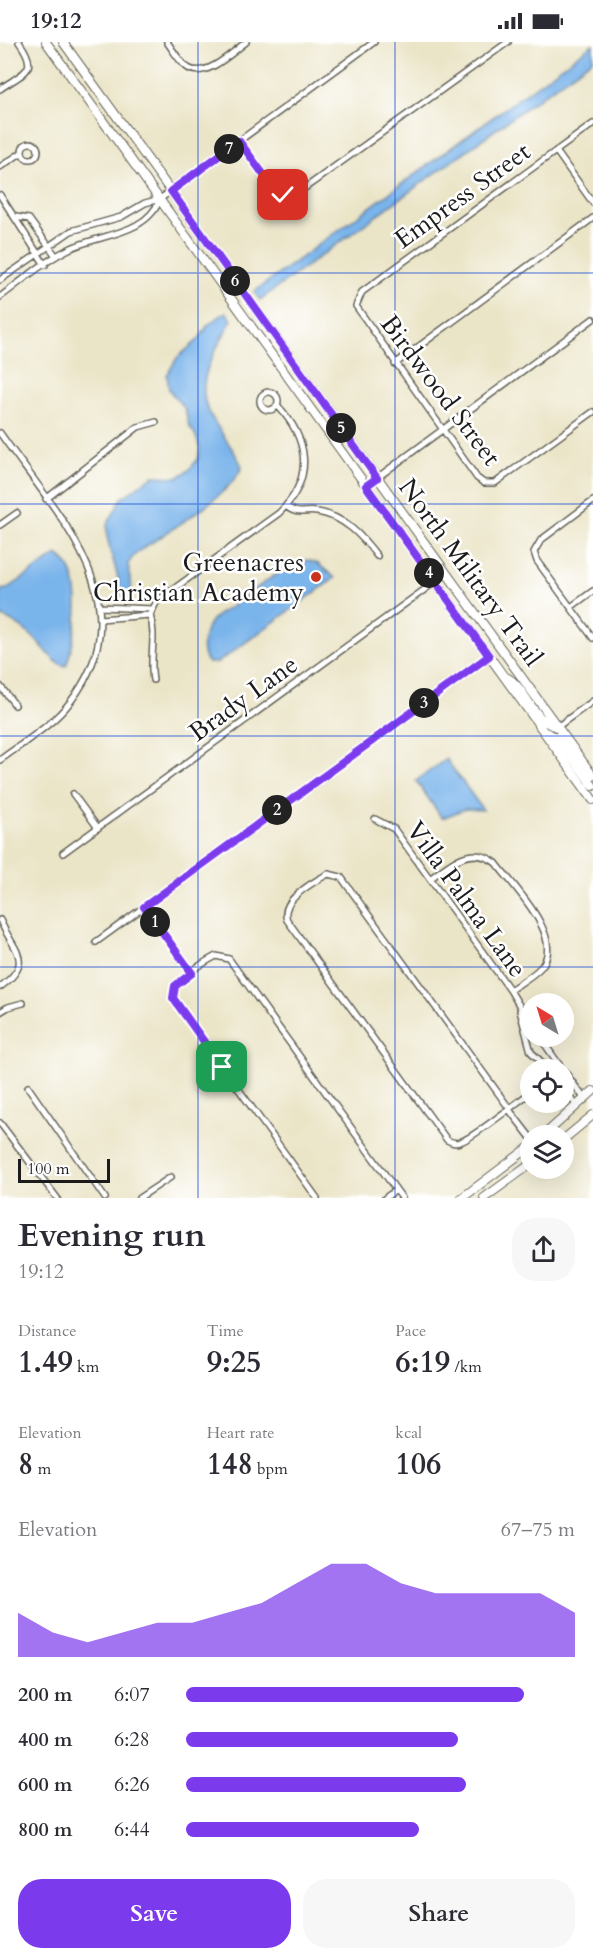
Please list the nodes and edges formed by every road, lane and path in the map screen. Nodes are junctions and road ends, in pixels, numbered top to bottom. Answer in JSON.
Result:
{"nodes":[{"id":1,"x":19,"y":42,"type":"edge"},
{"id":2,"x":46,"y":42,"type":"edge"},
{"id":3,"x":63,"y":42,"type":"edge"},
{"id":4,"x":168,"y":42,"type":"edge"},
{"id":5,"x":246,"y":42,"type":"edge"},
{"id":6,"x":374,"y":42,"type":"edge"},
{"id":7,"x":508,"y":42,"type":"edge"},
{"id":8,"x":0,"y":89,"type":"edge"},
{"id":9,"x":593,"y":124,"type":"edge"},
{"id":10,"x":239,"y":141,"type":"junction"},
{"id":11,"x":556,"y":151,"type":"junction"},
{"id":12,"x":21,"y":153,"type":"dead end"},
{"id":13,"x":0,"y":167,"type":"edge"},
{"id":14,"x":171,"y":191,"type":"junction"},
{"id":15,"x":0,"y":195,"type":"edge"},
{"id":16,"x":160,"y":199,"type":"junction"},
{"id":17,"x":593,"y":203,"type":"edge"},
{"id":18,"x":16,"y":217,"type":"junction"},
{"id":19,"x":593,"y":218,"type":"edge"},
{"id":20,"x":48,"y":245,"type":"junction"},
{"id":21,"x":38,"y":253,"type":"junction"},
{"id":22,"x":56,"y":256,"type":"junction"},
{"id":23,"x":45,"y":265,"type":"junction"},
{"id":24,"x":0,"y":280,"type":"edge"},
{"id":25,"x":0,"y":297,"type":"edge"},
{"id":26,"x":356,"y":301,"type":"joint"},
{"id":27,"x":593,"y":320,"type":"edge"},
{"id":28,"x":395,"y":364,"type":"junction"},
{"id":29,"x":277,"y":405,"type":"dead end"},
{"id":30,"x":593,"y":412,"type":"edge"},
{"id":31,"x":156,"y":422,"type":"dead end"},
{"id":32,"x":442,"y":429,"type":"junction"},
{"id":33,"x":0,"y":433,"type":"edge"},
{"id":34,"x":377,"y":478,"type":"junction"},
{"id":35,"x":366,"y":486,"type":"junction"},
{"id":36,"x":46,"y":499,"type":"junction"},
{"id":37,"x":593,"y":501,"type":"edge"},
{"id":38,"x":286,"y":507,"type":"junction"},
{"id":39,"x":17,"y":513,"type":"dead end"},
{"id":40,"x":0,"y":525,"type":"edge"},
{"id":41,"x":377,"y":556,"type":"dead end"},
{"id":42,"x":447,"y":574,"type":"junction"},
{"id":43,"x":435,"y":582,"type":"junction"},
{"id":44,"x":593,"y":591,"type":"edge"},
{"id":45,"x":571,"y":607,"type":"junction"},
{"id":46,"x":100,"y":608,"type":"junction"},
{"id":47,"x":151,"y":612,"type":"junction"},
{"id":48,"x":100,"y":619,"type":"junction"},
{"id":49,"x":593,"y":638,"type":"edge"},
{"id":50,"x":489,"y":656,"type":"junction"},
{"id":51,"x":503,"y":675,"type":"junction"},
{"id":52,"x":153,"y":680,"type":"dead end"},
{"id":53,"x":0,"y":686,"type":"edge"},
{"id":54,"x":593,"y":701,"type":"edge"},
{"id":55,"x":15,"y":705,"type":"dead end"},
{"id":56,"x":557,"y":727,"type":"junction"},
{"id":57,"x":0,"y":760,"type":"edge"},
{"id":58,"x":593,"y":776,"type":"edge"},
{"id":59,"x":73,"y":794,"type":"dead end"},
{"id":60,"x":592,"y":794,"type":"edge"},
{"id":61,"x":375,"y":819,"type":"dead end"},
{"id":62,"x":98,"y":828,"type":"junction"},
{"id":63,"x":63,"y":853,"type":"dead end"},
{"id":64,"x":430,"y":879,"type":"junction"},
{"id":65,"x":144,"y":907,"type":"junction"},
{"id":66,"x":0,"y":920,"type":"edge"},
{"id":67,"x":96,"y":942,"type":"dead end"},
{"id":68,"x":192,"y":973,"type":"junction"},
{"id":69,"x":0,"y":987,"type":"edge"},
{"id":70,"x":510,"y":990,"type":"junction"},
{"id":71,"x":23,"y":1003,"type":"dead end"},
{"id":72,"x":520,"y":1010,"type":"edge"},
{"id":73,"x":0,"y":1012,"type":"edge"},
{"id":74,"x":530,"y":1047,"type":"edge"},
{"id":75,"x":538,"y":1059,"type":"edge"},
{"id":76,"x":574,"y":1085,"type":"edge"},
{"id":77,"x":28,"y":1087,"type":"dead end"},
{"id":78,"x":593,"y":1091,"type":"edge"},
{"id":79,"x":584,"y":1098,"type":"junction"},
{"id":80,"x":520,"y":1100,"type":"edge"},
{"id":81,"x":574,"y":1102,"type":"edge"},
{"id":82,"x":576,"y":1105,"type":"junction"},
{"id":83,"x":509,"y":1108,"type":"junction"},
{"id":84,"x":593,"y":1115,"type":"edge"},
{"id":85,"x":0,"y":1124,"type":"edge"},
{"id":86,"x":521,"y":1125,"type":"edge"},
{"id":87,"x":555,"y":1125,"type":"edge"},
{"id":88,"x":574,"y":1131,"type":"edge"},
{"id":89,"x":520,"y":1154,"type":"edge"},
{"id":90,"x":520,"y":1172,"type":"edge"},
{"id":91,"x":171,"y":1177,"type":"dead end"},
{"id":92,"x":396,"y":1190,"type":"junction"},
{"id":93,"x":57,"y":1198,"type":"edge"},
{"id":94,"x":105,"y":1198,"type":"edge"},
{"id":95,"x":139,"y":1198,"type":"edge"},
{"id":96,"x":317,"y":1198,"type":"edge"},
{"id":97,"x":385,"y":1198,"type":"edge"},
{"id":98,"x":402,"y":1198,"type":"edge"},
{"id":99,"x":462,"y":1198,"type":"edge"},
{"id":100,"x":484,"y":1198,"type":"edge"}],
"edges":[{"from":1,"to":8,"type":"street"},
{"from":2,"to":16,"type":"main road","name":"North Military Trail"},
{"from":3,"to":14,"type":"main road","name":"North Military Trail"},
{"from":4,"to":5,"type":"street"},
{"from":6,"to":10,"type":"street"},
{"from":7,"to":10,"type":"street"},
{"from":9,"to":11,"type":"street","name":"Empress Street"},
{"from":10,"to":14,"type":"street"},
{"from":11,"to":17,"type":"street"},
{"from":11,"to":26,"type":"street","name":"Empress Street"},
{"from":12,"to":13,"type":"street"},
{"from":14,"to":16,"type":"street"},
{"from":14,"to":34,"type":"main road","name":"North Military Trail"},
{"from":15,"to":18,"type":"street"},
{"from":16,"to":20,"type":"street"},
{"from":16,"to":22,"type":"street"},
{"from":16,"to":35,"type":"main road","name":"North Military Trail"},
{"from":18,"to":20,"type":"street"},
{"from":18,"to":21,"type":"street"},
{"from":19,"to":28,"type":"street"},
{"from":20,"to":21,"type":"street"},
{"from":20,"to":22,"type":"street"},
{"from":21,"to":23,"type":"street"},
{"from":21,"to":24,"type":"street"},
{"from":22,"to":23,"type":"street"},
{"from":23,"to":25,"type":"street"},
{"from":26,"to":28,"type":"street","name":"Birdwood Street"},
{"from":27,"to":32,"type":"street"},
{"from":28,"to":32,"type":"street","name":"Birdwood Street"},
{"from":29,"to":38,"type":"street"},
{"from":30,"to":32,"type":"street","name":"Birdwood Street"},
{"from":31,"to":36,"type":"street"},
{"from":32,"to":34,"type":"street"},
{"from":33,"to":36,"type":"street"},
{"from":34,"to":35,"type":"street"},
{"from":34,"to":42,"type":"main road","name":"North Military Trail"},
{"from":35,"to":43,"type":"main road","name":"North Military Trail"},
{"from":36,"to":46,"type":"street"},
{"from":37,"to":45,"type":"street"},
{"from":38,"to":41,"type":"street"},
{"from":38,"to":47,"type":"street"},
{"from":39,"to":40,"type":"street"},
{"from":42,"to":43,"type":"street","name":"Brady Lane"},
{"from":42,"to":56,"type":"main road","name":"North Military Trail"},
{"from":43,"to":50,"type":"main road","name":"North Military Trail"},
{"from":43,"to":62,"type":"street","name":"Brady Lane"},
{"from":44,"to":45,"type":"street"},
{"from":45,"to":49,"type":"street"},
{"from":46,"to":47,"type":"street"},
{"from":46,"to":48,"type":"street"},
{"from":47,"to":48,"type":"street"},
{"from":47,"to":52,"type":"street"},
{"from":48,"to":57,"type":"street"},
{"from":50,"to":51,"type":"main road","name":"North Military Trail"},
{"from":50,"to":65,"type":"street"},
{"from":51,"to":56,"type":"main road"},
{"from":51,"to":60,"type":"main road","name":"North Military Trail"},
{"from":53,"to":55,"type":"street"},
{"from":54,"to":56,"type":"street"},
{"from":56,"to":58,"type":"main road","name":"North Military Trail"},
{"from":59,"to":62,"type":"street"},
{"from":61,"to":64,"type":"street","name":"Villa Palma Lane"},
{"from":62,"to":63,"type":"street","name":"Brady Lane"},
{"from":64,"to":70,"type":"street","name":"Villa Palma Lane"},
{"from":64,"to":70,"type":"street"},
{"from":65,"to":67,"type":"street"},
{"from":65,"to":68,"type":"street"},
{"from":66,"to":69,"type":"street"},
{"from":68,"to":92,"type":"street"},
{"from":68,"to":96,"type":"street"},
{"from":70,"to":72,"type":"street","name":"Villa Palma Lane"},
{"from":71,"to":73,"type":"street"},
{"from":74,"to":75,"type":"street","name":"Villa Palma Lane"},
{"from":76,"to":79,"type":"street"},
{"from":77,"to":94,"type":"street"},
{"from":78,"to":79,"type":"main road"},
{"from":79,"to":82,"type":"main road"},
{"from":80,"to":83,"type":"street"},
{"from":81,"to":82,"type":"street"},
{"from":82,"to":87,"type":"main road"},
{"from":83,"to":83,"type":"street"},
{"from":83,"to":86,"type":"street"},
{"from":84,"to":88,"type":"main road"},
{"from":85,"to":93,"type":"street"},
{"from":89,"to":99,"type":"main road"},
{"from":90,"to":100,"type":"main road"},
{"from":91,"to":95,"type":"street"},
{"from":92,"to":97,"type":"street"},
{"from":92,"to":98,"type":"street"}]}
